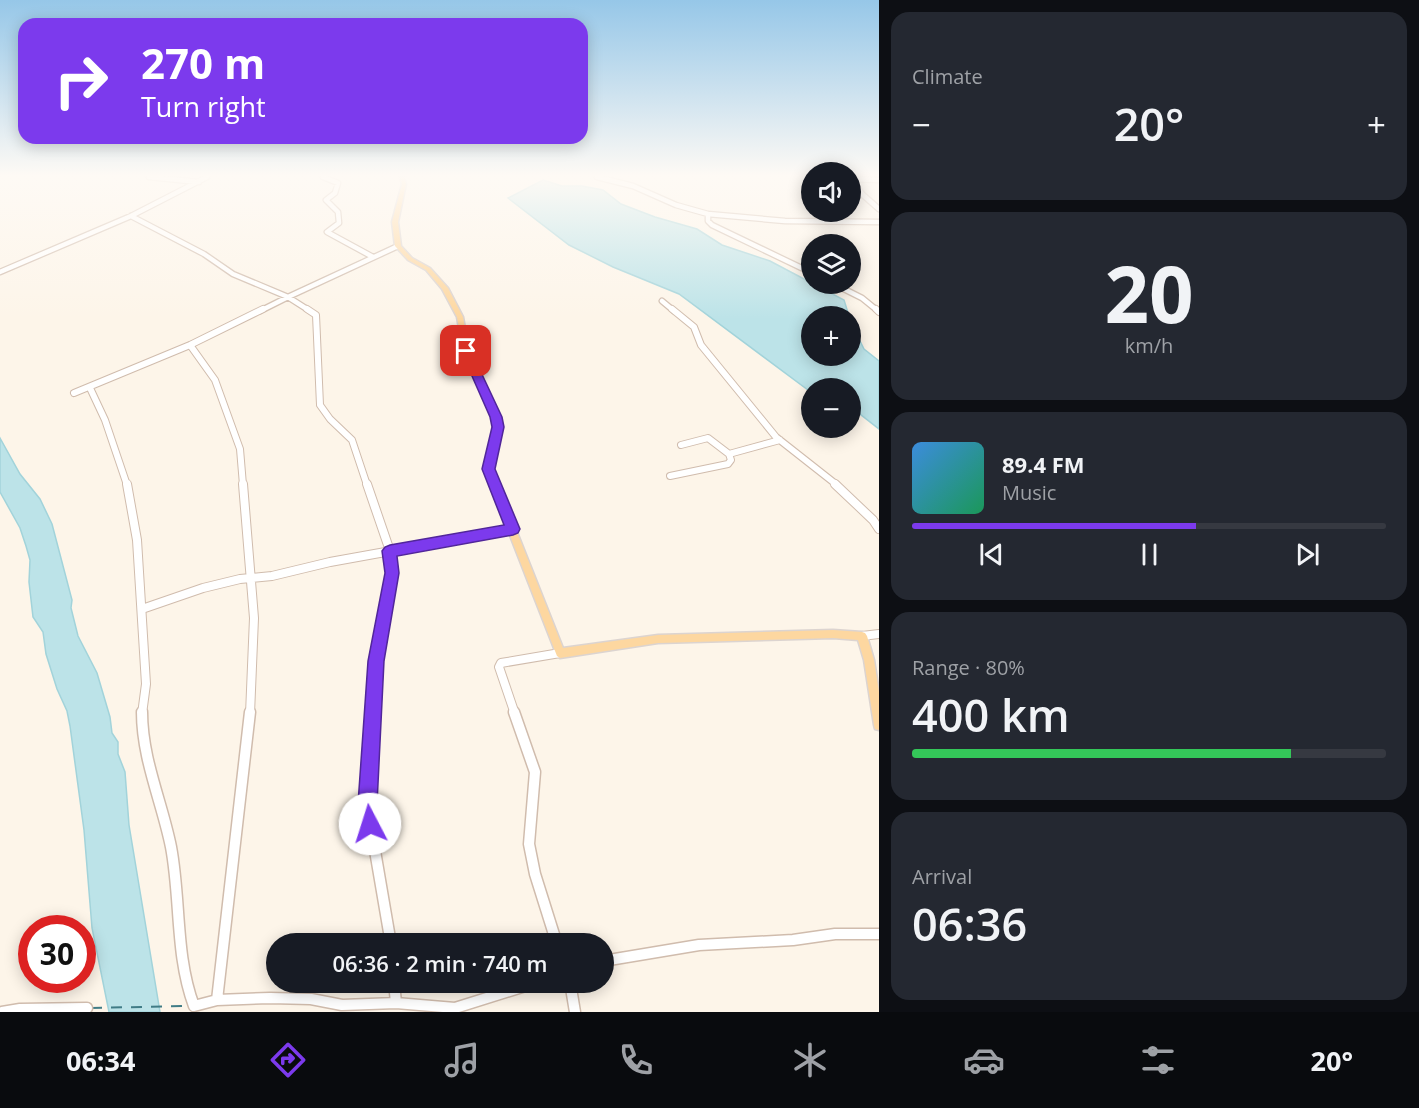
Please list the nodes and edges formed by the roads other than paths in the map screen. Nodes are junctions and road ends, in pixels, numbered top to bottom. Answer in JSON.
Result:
{"nodes":[{"id":1,"x":112,"y":224,"type":"edge"},
{"id":2,"x":147,"y":224,"type":"edge"},
{"id":3,"x":337,"y":224,"type":"edge"},
{"id":4,"x":395,"y":224,"type":"edge"},
{"id":5,"x":711,"y":224,"type":"edge"},
{"id":6,"x":398,"y":246,"type":"junction"},
{"id":7,"x":373,"y":257,"type":"junction"},
{"id":8,"x":801,"y":267,"type":"edge"},
{"id":9,"x":0,"y":272,"type":"edge"},
{"id":10,"x":854,"y":294,"type":"edge"},
{"id":11,"x":288,"y":297,"type":"junction"},
{"id":12,"x":662,"y":301,"type":"dead end"},
{"id":13,"x":879,"y":312,"type":"edge"},
{"id":14,"x":190,"y":345,"type":"junction"},
{"id":15,"x":90,"y":388,"type":"junction"},
{"id":16,"x":74,"y":393,"type":"dead end"},
{"id":17,"x":780,"y":440,"type":"junction"},
{"id":18,"x":681,"y":445,"type":"dead end"},
{"id":19,"x":729,"y":454,"type":"junction"},
{"id":20,"x":670,"y":476,"type":"dead end"},
{"id":21,"x":513,"y":529,"type":"junction"},
{"id":22,"x":879,"y":529,"type":"edge"},
{"id":23,"x":390,"y":551,"type":"junction"},
{"id":24,"x":249,"y":578,"type":"junction"},
{"id":25,"x":142,"y":609,"type":"junction"},
{"id":26,"x":879,"y":634,"type":"edge"},
{"id":27,"x":862,"y":636,"type":"junction"},
{"id":28,"x":560,"y":653,"type":"junction"},
{"id":29,"x":879,"y":725,"type":"edge"},
{"id":30,"x":389,"y":933,"type":"edge"},
{"id":31,"x":554,"y":933,"type":"edge"},
{"id":32,"x":879,"y":934,"type":"edge"},
{"id":33,"x":614,"y":959,"type":"edge"},
{"id":34,"x":395,"y":993,"type":"edge"},
{"id":35,"x":503,"y":993,"type":"edge"},
{"id":36,"x":572,"y":993,"type":"edge"},
{"id":37,"x":217,"y":1000,"type":"junction"},
{"id":38,"x":396,"y":1003,"type":"junction"},
{"id":39,"x":87,"y":1008,"type":"dead end"},
{"id":40,"x":2,"y":1012,"type":"edge"},
{"id":41,"x":575,"y":1012,"type":"edge"}],
"edges":[{"from":1,"to":9,"type":"street"},
{"from":2,"to":11,"type":"street"},
{"from":3,"to":7,"type":"street"},
{"from":4,"to":6,"type":"main road"},
{"from":5,"to":8,"type":"street"},
{"from":6,"to":7,"type":"street"},
{"from":6,"to":21,"type":"main road"},
{"from":7,"to":11,"type":"street"},
{"from":10,"to":13,"type":"street"},
{"from":11,"to":14,"type":"street"},
{"from":11,"to":23,"type":"street"},
{"from":12,"to":17,"type":"street"},
{"from":14,"to":15,"type":"street"},
{"from":14,"to":24,"type":"street"},
{"from":15,"to":16,"type":"street"},
{"from":15,"to":25,"type":"street"},
{"from":17,"to":19,"type":"street"},
{"from":17,"to":22,"type":"street"},
{"from":18,"to":19,"type":"street"},
{"from":19,"to":20,"type":"street"},
{"from":21,"to":23,"type":"street"},
{"from":21,"to":28,"type":"main road"},
{"from":23,"to":24,"type":"street"},
{"from":23,"to":30,"type":"street"},
{"from":24,"to":25,"type":"street"},
{"from":24,"to":37,"type":"street"},
{"from":25,"to":37,"type":"street"},
{"from":26,"to":27,"type":"street"},
{"from":27,"to":28,"type":"main road"},
{"from":27,"to":29,"type":"main road"},
{"from":28,"to":31,"type":"street"},
{"from":32,"to":33,"type":"street"},
{"from":34,"to":38,"type":"street"},
{"from":35,"to":38,"type":"street"},
{"from":36,"to":41,"type":"street"},
{"from":37,"to":38,"type":"street"},
{"from":39,"to":40,"type":"street"}]}
